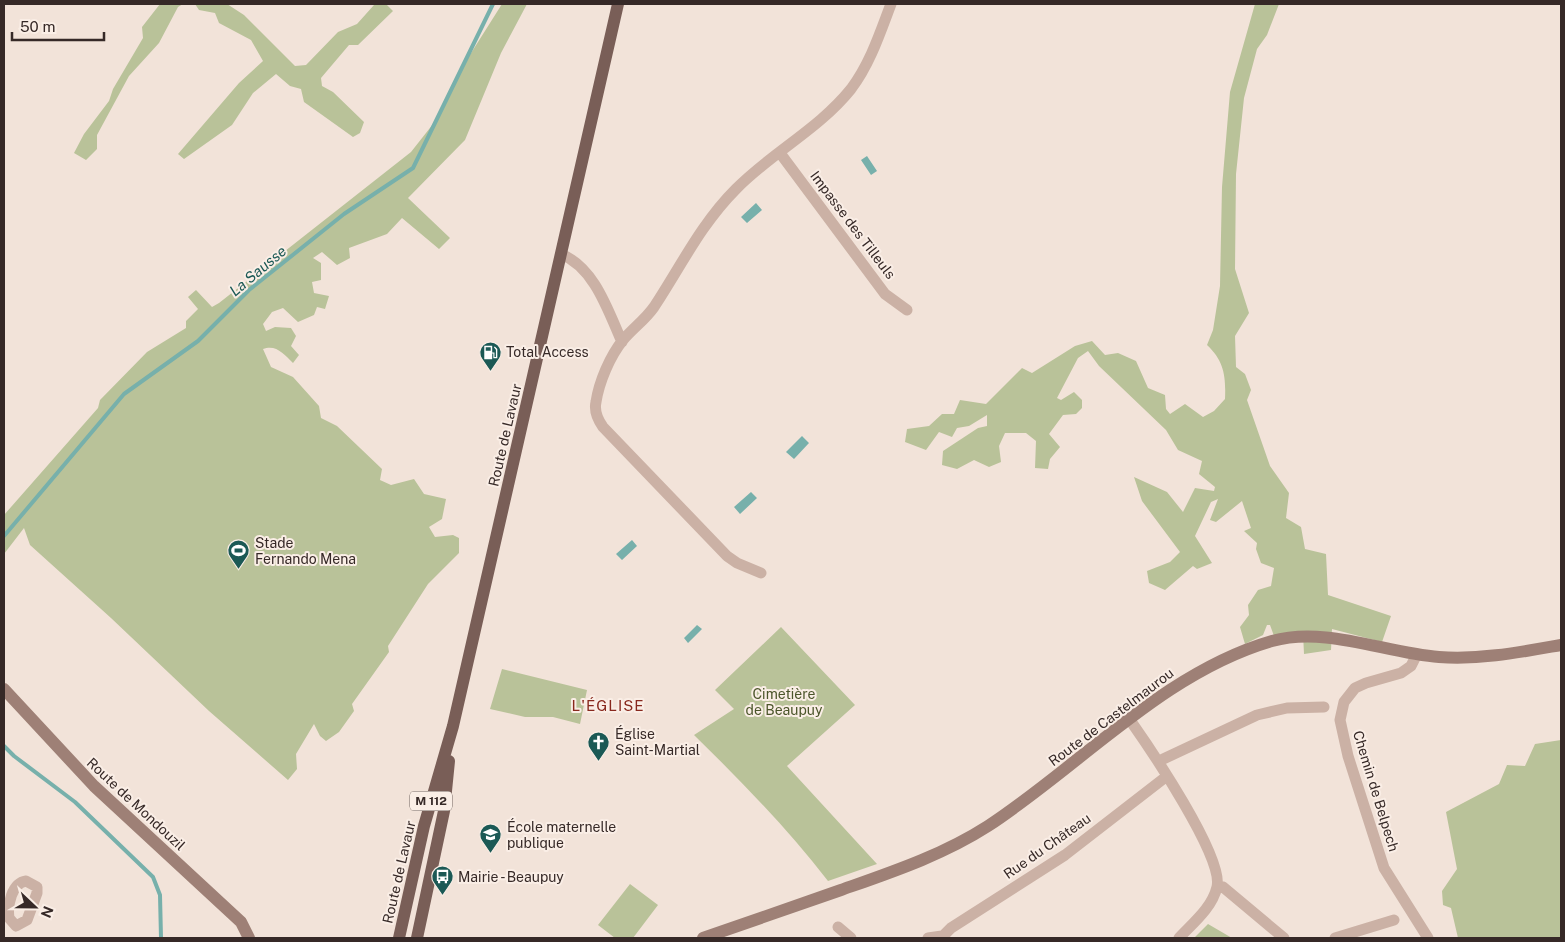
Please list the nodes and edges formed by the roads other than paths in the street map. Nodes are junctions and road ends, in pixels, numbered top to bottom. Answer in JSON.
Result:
{"nodes":[{"id":1,"x":618,"y":4,"type":"edge"},
{"id":2,"x":891,"y":4,"type":"edge"},
{"id":3,"x":780,"y":153,"type":"junction"},
{"id":4,"x":561,"y":254,"type":"junction"},
{"id":5,"x":907,"y":310,"type":"dead end"},
{"id":6,"x":622,"y":342,"type":"junction"},
{"id":7,"x":761,"y":574,"type":"dead end"},
{"id":8,"x":1561,"y":645,"type":"edge"},
{"id":9,"x":1417,"y":654,"type":"junction"},
{"id":10,"x":4,"y":689,"type":"edge"},
{"id":11,"x":1324,"y":707,"type":"dead end"},
{"id":12,"x":1130,"y":720,"type":"junction"},
{"id":13,"x":453,"y":726,"type":"junction"},
{"id":14,"x":1159,"y":761,"type":"junction"},
{"id":15,"x":1167,"y":776,"type":"junction"},
{"id":16,"x":1218,"y":886,"type":"junction"},
{"id":17,"x":1394,"y":920,"type":"dead end"},
{"id":18,"x":16,"y":926,"type":"dead end"},
{"id":19,"x":838,"y":927,"type":"dead end"},
{"id":20,"x":941,"y":937,"type":"edge"},
{"id":21,"x":12,"y":938,"type":"edge"},
{"id":22,"x":249,"y":938,"type":"edge"},
{"id":23,"x":399,"y":938,"type":"edge"},
{"id":24,"x":416,"y":938,"type":"edge"},
{"id":25,"x":703,"y":938,"type":"edge"},
{"id":26,"x":851,"y":938,"type":"edge"},
{"id":27,"x":928,"y":938,"type":"edge"},
{"id":28,"x":1179,"y":938,"type":"edge"},
{"id":29,"x":1284,"y":938,"type":"edge"},
{"id":30,"x":1335,"y":938,"type":"edge"},
{"id":31,"x":1428,"y":938,"type":"edge"}],
"edges":[{"from":1,"to":4,"type":"main road","name":"Route de Lavaur","number":"M 112"},
{"from":2,"to":3,"type":"street"},
{"from":3,"to":5,"type":"street","name":"Impasse des Tilleuls"},
{"from":3,"to":6,"type":"street"},
{"from":4,"to":6,"type":"street"},
{"from":4,"to":13,"type":"main road","name":"Route de Lavaur","number":"M 112"},
{"from":6,"to":7,"type":"street"},
{"from":8,"to":9,"type":"street","name":"Route de Castelmaurou"},
{"from":9,"to":12,"type":"street","name":"Route de Castelmaurou"},
{"from":9,"to":31,"type":"street","name":"Chemin de Belpech"},
{"from":10,"to":22,"type":"street","name":"Route de Mondouzil"},
{"from":11,"to":14,"type":"street"},
{"from":12,"to":14,"type":"street"},
{"from":12,"to":25,"type":"street","name":"Route de Castelmaurou"},
{"from":13,"to":23,"type":"main road","name":"Route de Lavaur","number":"M 112"},
{"from":13,"to":24,"type":"main road","name":"Route de Lavaur","number":"M 112"},
{"from":14,"to":15,"type":"street"},
{"from":15,"to":16,"type":"street"},
{"from":15,"to":20,"type":"street","name":"Rue du Château"},
{"from":16,"to":28,"type":"street"},
{"from":16,"to":29,"type":"street"},
{"from":17,"to":30,"type":"street"},
{"from":18,"to":21,"type":"street"},
{"from":19,"to":26,"type":"street"},
{"from":20,"to":27,"type":"street","name":"Rue du Château"}]}
